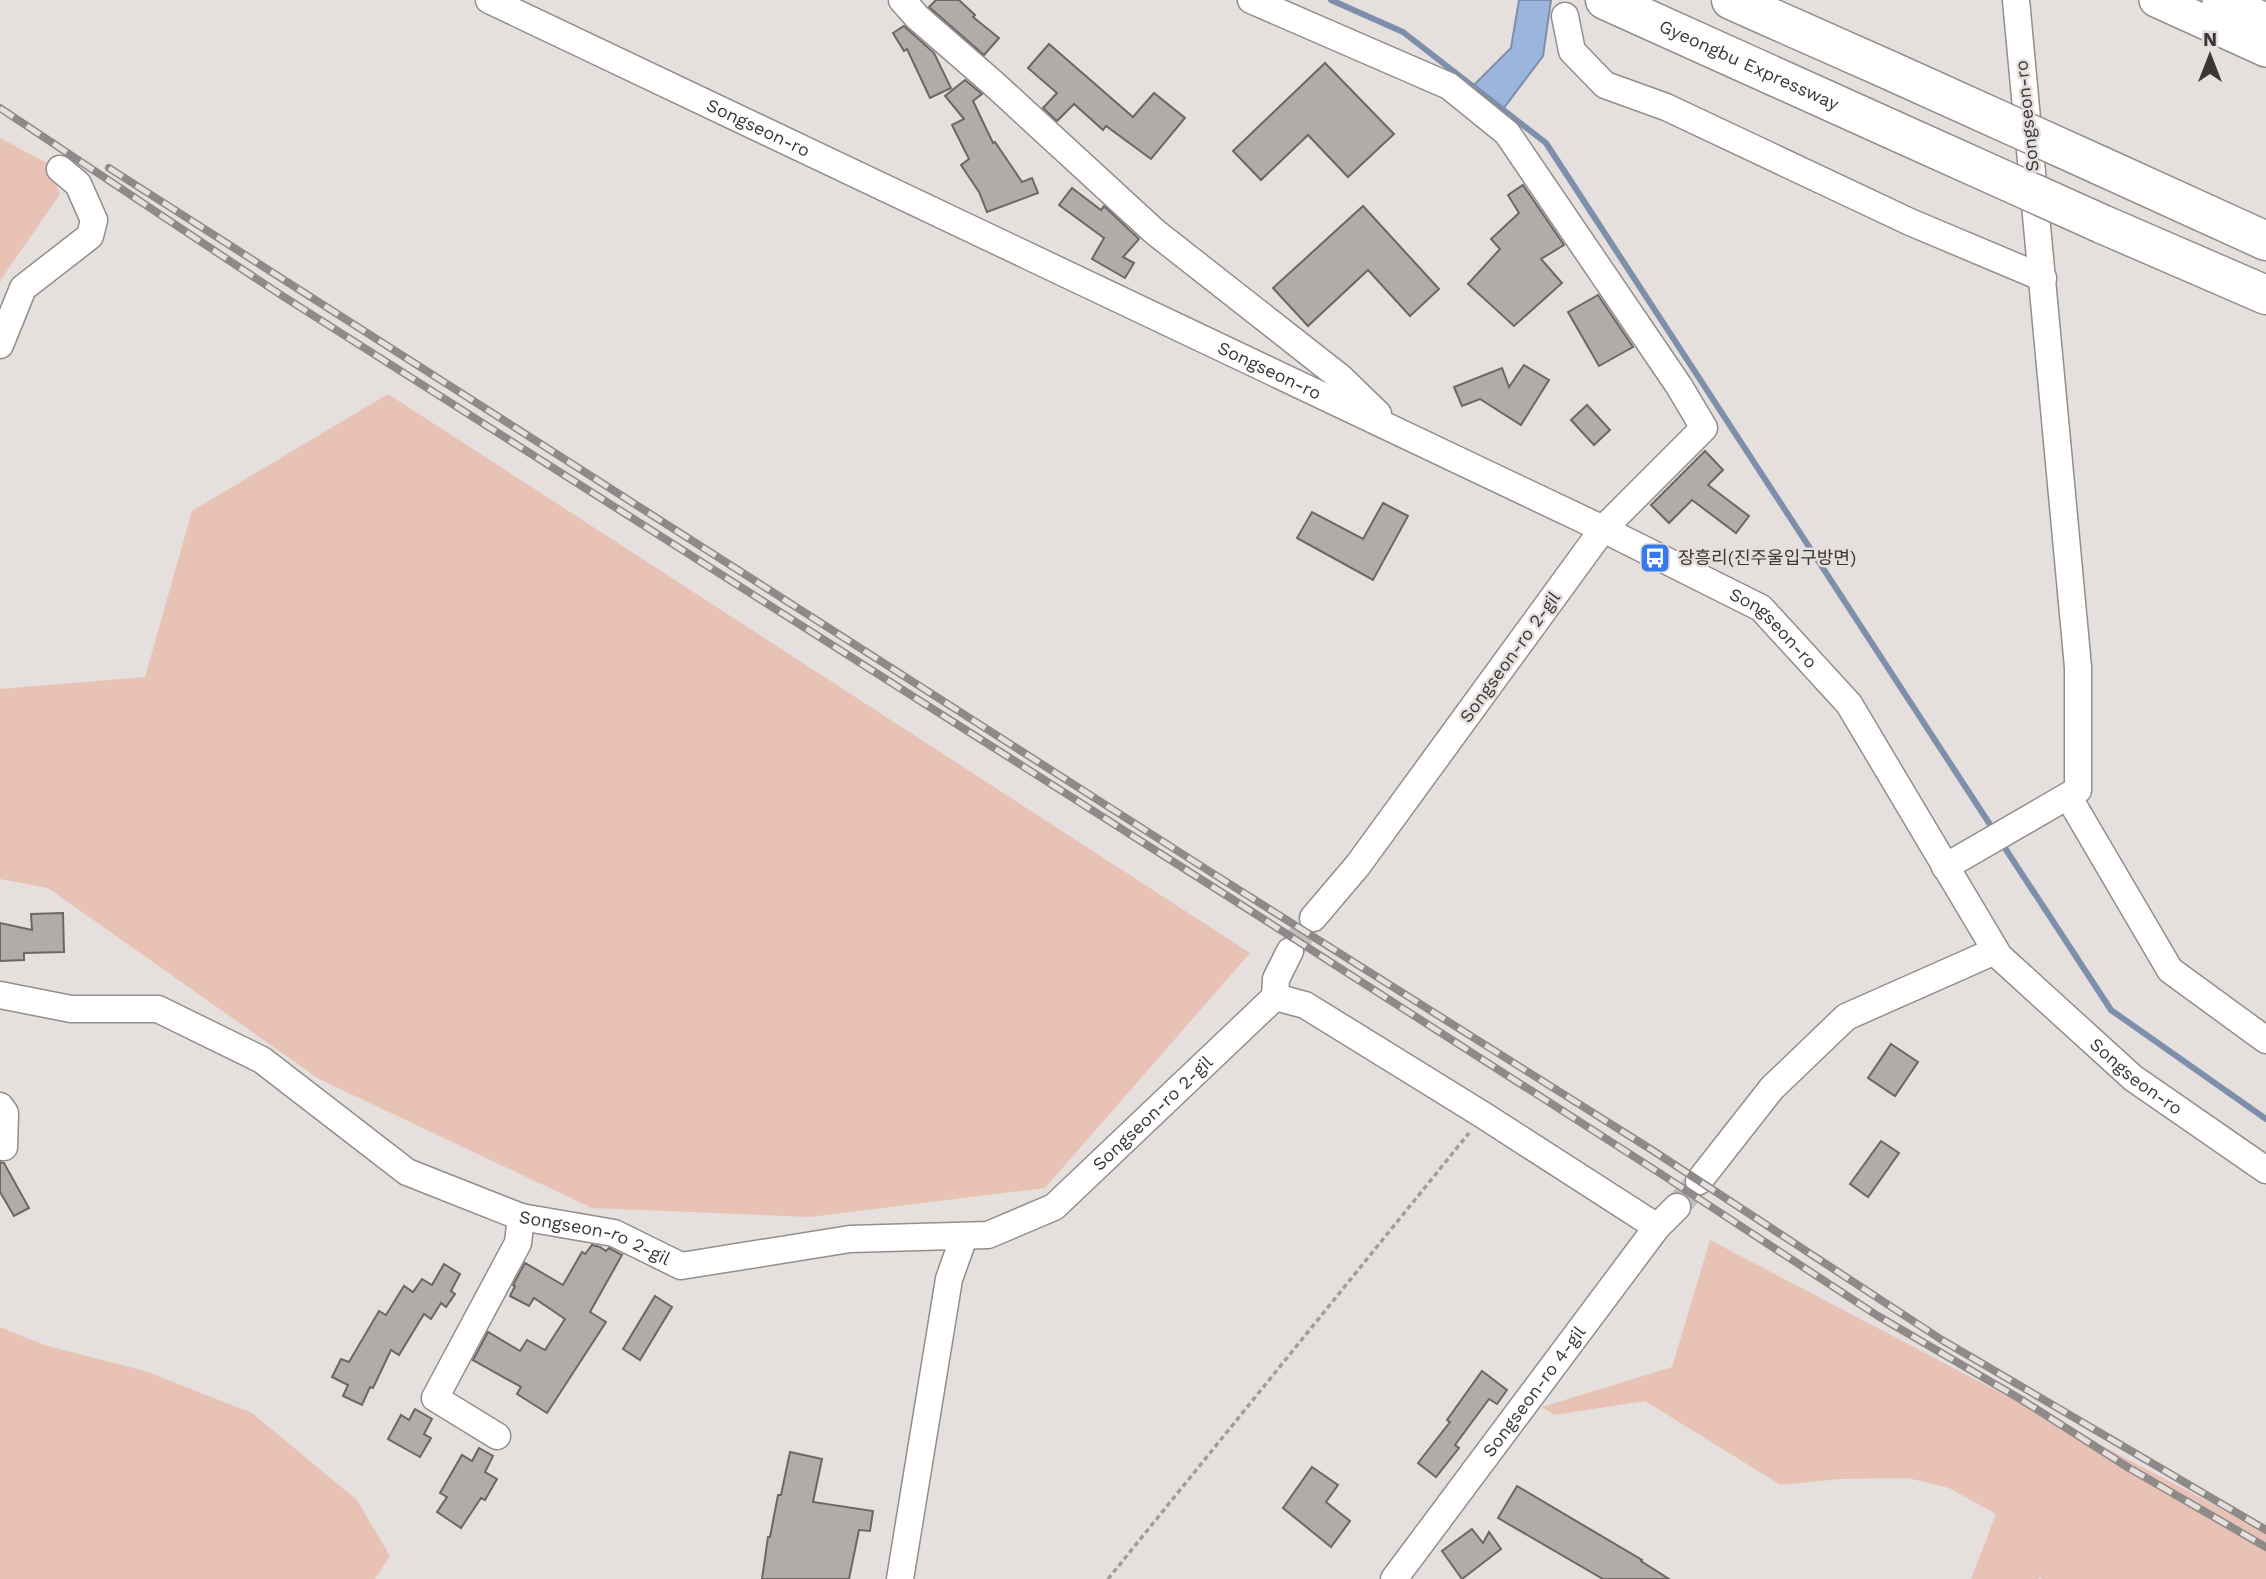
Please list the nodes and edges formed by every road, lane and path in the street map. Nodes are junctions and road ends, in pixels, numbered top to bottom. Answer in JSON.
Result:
{"nodes":[{"id":1,"x":489,"y":0,"type":"edge"},
{"id":2,"x":902,"y":0,"type":"edge"},
{"id":3,"x":1251,"y":0,"type":"edge"},
{"id":4,"x":1605,"y":0,"type":"edge"},
{"id":5,"x":1731,"y":0,"type":"edge"},
{"id":6,"x":2016,"y":0,"type":"edge"},
{"id":7,"x":2156,"y":0,"type":"edge"},
{"id":8,"x":2220,"y":0,"type":"edge"},
{"id":9,"x":1565,"y":16,"type":"dead end"},
{"id":10,"x":2266,"y":20,"type":"edge"},
{"id":11,"x":2266,"y":50,"type":"edge"},
{"id":12,"x":60,"y":169,"type":"dead end"},
{"id":13,"x":2266,"y":241,"type":"edge"},
{"id":14,"x":2043,"y":278,"type":"junction"},
{"id":15,"x":2266,"y":295,"type":"edge"},
{"id":16,"x":0,"y":345,"type":"edge"},
{"id":17,"x":1395,"y":430,"type":"junction"},
{"id":18,"x":1603,"y":529,"type":"junction"},
{"id":19,"x":2068,"y":796,"type":"junction"},
{"id":20,"x":1945,"y":867,"type":"junction"},
{"id":21,"x":1313,"y":918,"type":"tunnel mouth"},
{"id":22,"x":1290,"y":951,"type":"tunnel mouth"},
{"id":23,"x":1995,"y":951,"type":"junction"},
{"id":24,"x":0,"y":995,"type":"edge"},
{"id":25,"x":1275,"y":997,"type":"junction"},
{"id":26,"x":2266,"y":1040,"type":"edge"},
{"id":27,"x":0,"y":1106,"type":"edge"},
{"id":28,"x":1483,"y":1115,"type":"junction"},
{"id":29,"x":4,"y":1147,"type":"dead end"},
{"id":30,"x":2266,"y":1170,"type":"edge"},
{"id":31,"x":1699,"y":1181,"type":"tunnel mouth"},
{"id":32,"x":1677,"y":1207,"type":"tunnel mouth"},
{"id":33,"x":521,"y":1217,"type":"junction"},
{"id":34,"x":1657,"y":1227,"type":"junction"},
{"id":35,"x":964,"y":1237,"type":"junction"},
{"id":36,"x":497,"y":1436,"type":"dead end"},
{"id":37,"x":1400,"y":1576,"type":"edge"},
{"id":38,"x":900,"y":1579,"type":"edge"},
{"id":39,"x":1108,"y":1579,"type":"edge"}],
"edges":[{"from":1,"to":17,"type":"street","name":"Songseon-ro"},
{"from":2,"to":17,"type":"street"},
{"from":3,"to":18,"type":"street","name":"Songseon-ro 2-gil"},
{"from":4,"to":15,"type":"highway","name":"Gyeongbu Expressway","bridge":true},
{"from":5,"to":13,"type":"highway","bridge":true},
{"from":6,"to":14,"type":"street","name":"Songseon-ro"},
{"from":7,"to":11,"type":"main road"},
{"from":8,"to":10,"type":"main road"},
{"from":9,"to":14,"type":"street"},
{"from":12,"to":16,"type":"street"},
{"from":14,"to":19,"type":"street","name":"Songseon-ro"},
{"from":17,"to":18,"type":"street","name":"Songseon-ro"},
{"from":18,"to":20,"type":"street","name":"Songseon-ro"},
{"from":18,"to":21,"type":"street","name":"Songseon-ro 2-gil"},
{"from":19,"to":20,"type":"street"},
{"from":19,"to":26,"type":"street"},
{"from":20,"to":23,"type":"street","name":"Songseon-ro"},
{"from":22,"to":25,"type":"street"},
{"from":23,"to":30,"type":"street","name":"Songseon-ro"},
{"from":23,"to":31,"type":"street"},
{"from":24,"to":33,"type":"street","name":"Songseon-ro 2-gil"},
{"from":25,"to":28,"type":"street"},
{"from":25,"to":35,"type":"street","name":"Songseon-ro 2-gil"},
{"from":27,"to":29,"type":"street"},
{"from":28,"to":34,"type":"street"},
{"from":28,"to":39,"type":"path"},
{"from":32,"to":34,"type":"street","name":"Songseon-ro 4-gil"},
{"from":33,"to":35,"type":"street","name":"Songseon-ro 2-gil"},
{"from":33,"to":36,"type":"street"},
{"from":34,"to":37,"type":"street","name":"Songseon-ro 4-gil"},
{"from":35,"to":38,"type":"street"}]}
